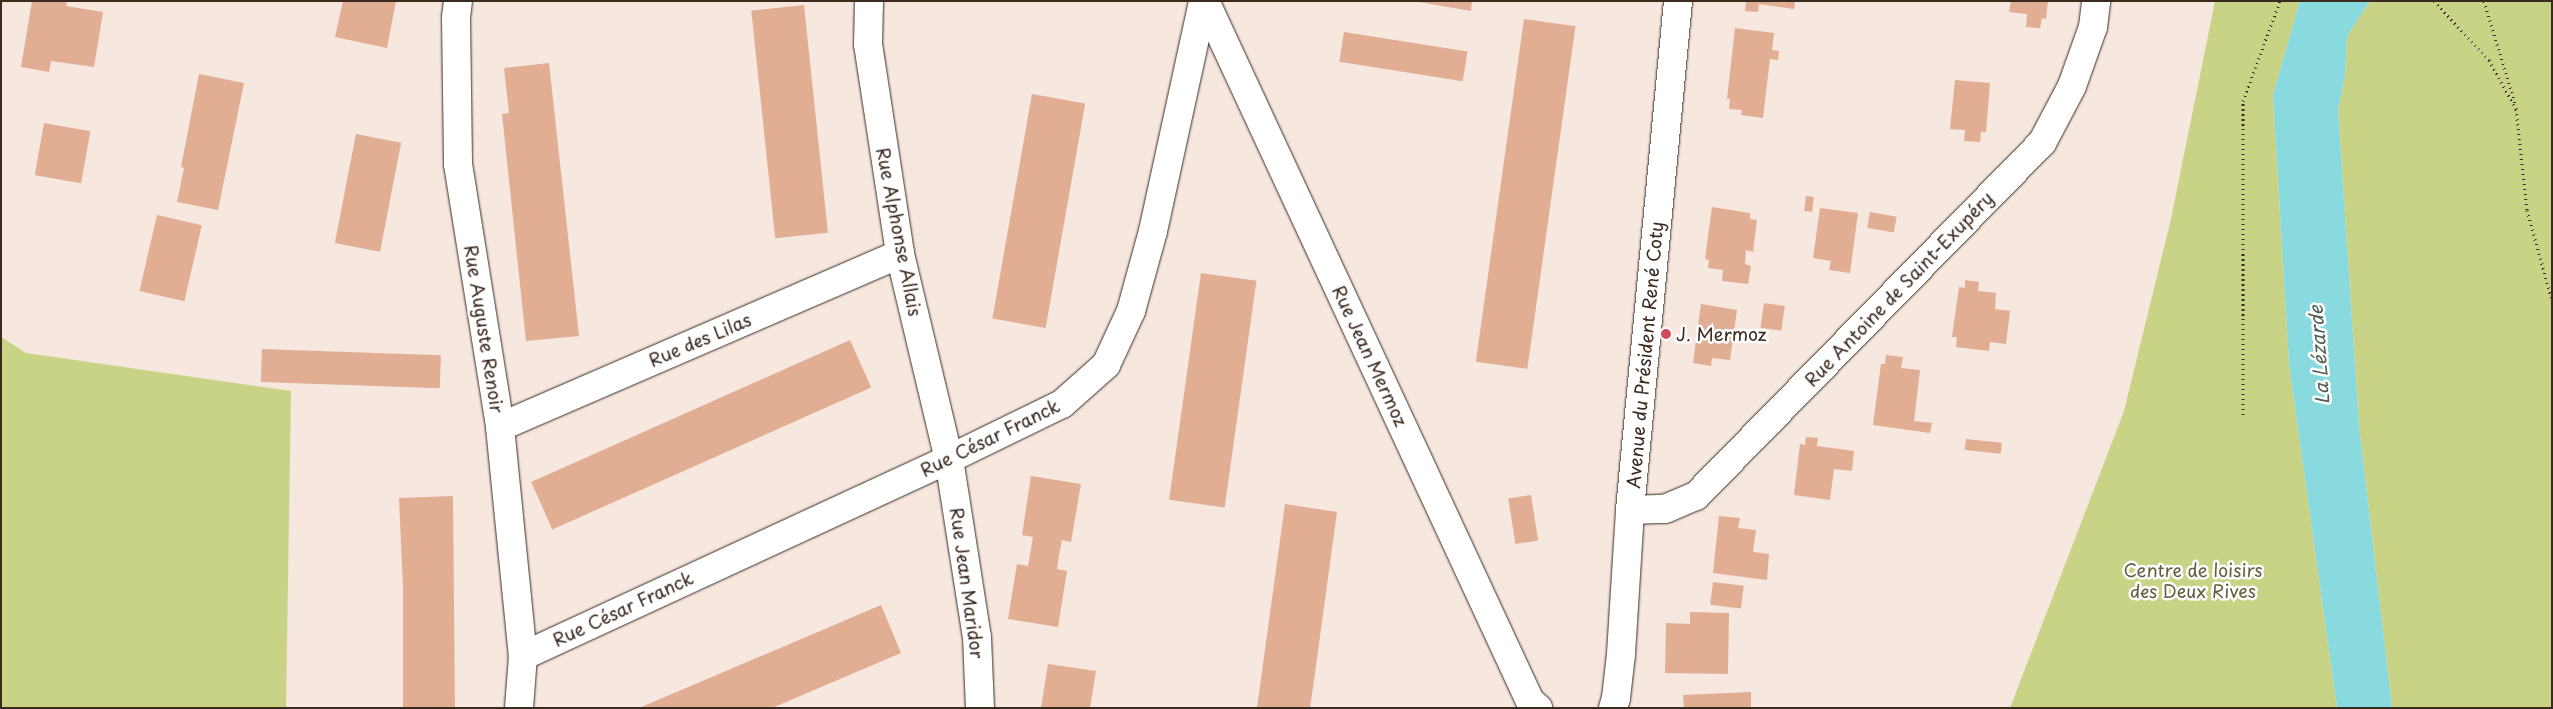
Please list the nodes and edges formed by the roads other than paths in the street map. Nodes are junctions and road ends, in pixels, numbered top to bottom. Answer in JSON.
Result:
{"nodes":[{"id":1,"x":458,"y":1,"type":"edge"},
{"id":2,"x":869,"y":1,"type":"edge"},
{"id":3,"x":1204,"y":1,"type":"edge"},
{"id":4,"x":1678,"y":1,"type":"edge"},
{"id":5,"x":2096,"y":1,"type":"edge"},
{"id":6,"x":900,"y":254,"type":"junction"},
{"id":7,"x":500,"y":427,"type":"junction"},
{"id":8,"x":949,"y":459,"type":"junction"},
{"id":9,"x":1630,"y":510,"type":"junction"},
{"id":10,"x":523,"y":656,"type":"junction"},
{"id":11,"x":519,"y":708,"type":"edge"},
{"id":12,"x":980,"y":708,"type":"edge"},
{"id":13,"x":1538,"y":708,"type":"edge"},
{"id":14,"x":1613,"y":708,"type":"edge"}],
"edges":[{"from":1,"to":7,"type":"street","name":"Rue Auguste Renoir"},
{"from":2,"to":6,"type":"street","name":"Rue Alphonse Allais"},
{"from":3,"to":8,"type":"street","name":"Rue César Franck"},
{"from":3,"to":13,"type":"street","name":"Rue Jean Mermoz"},
{"from":4,"to":9,"type":"street","name":"Avenue du Président René Coty"},
{"from":5,"to":9,"type":"street","name":"Rue Antoine de Saint-Exupéry"},
{"from":6,"to":7,"type":"street","name":"Rue des Lilas"},
{"from":6,"to":8,"type":"street","name":"Rue Alphonse Allais"},
{"from":7,"to":10,"type":"street","name":"Rue Auguste Renoir"},
{"from":8,"to":10,"type":"street","name":"Rue César Franck"},
{"from":8,"to":12,"type":"street","name":"Rue Jean Maridor"},
{"from":9,"to":14,"type":"street","name":"Avenue du Président René Coty"},
{"from":10,"to":11,"type":"street"}]}
